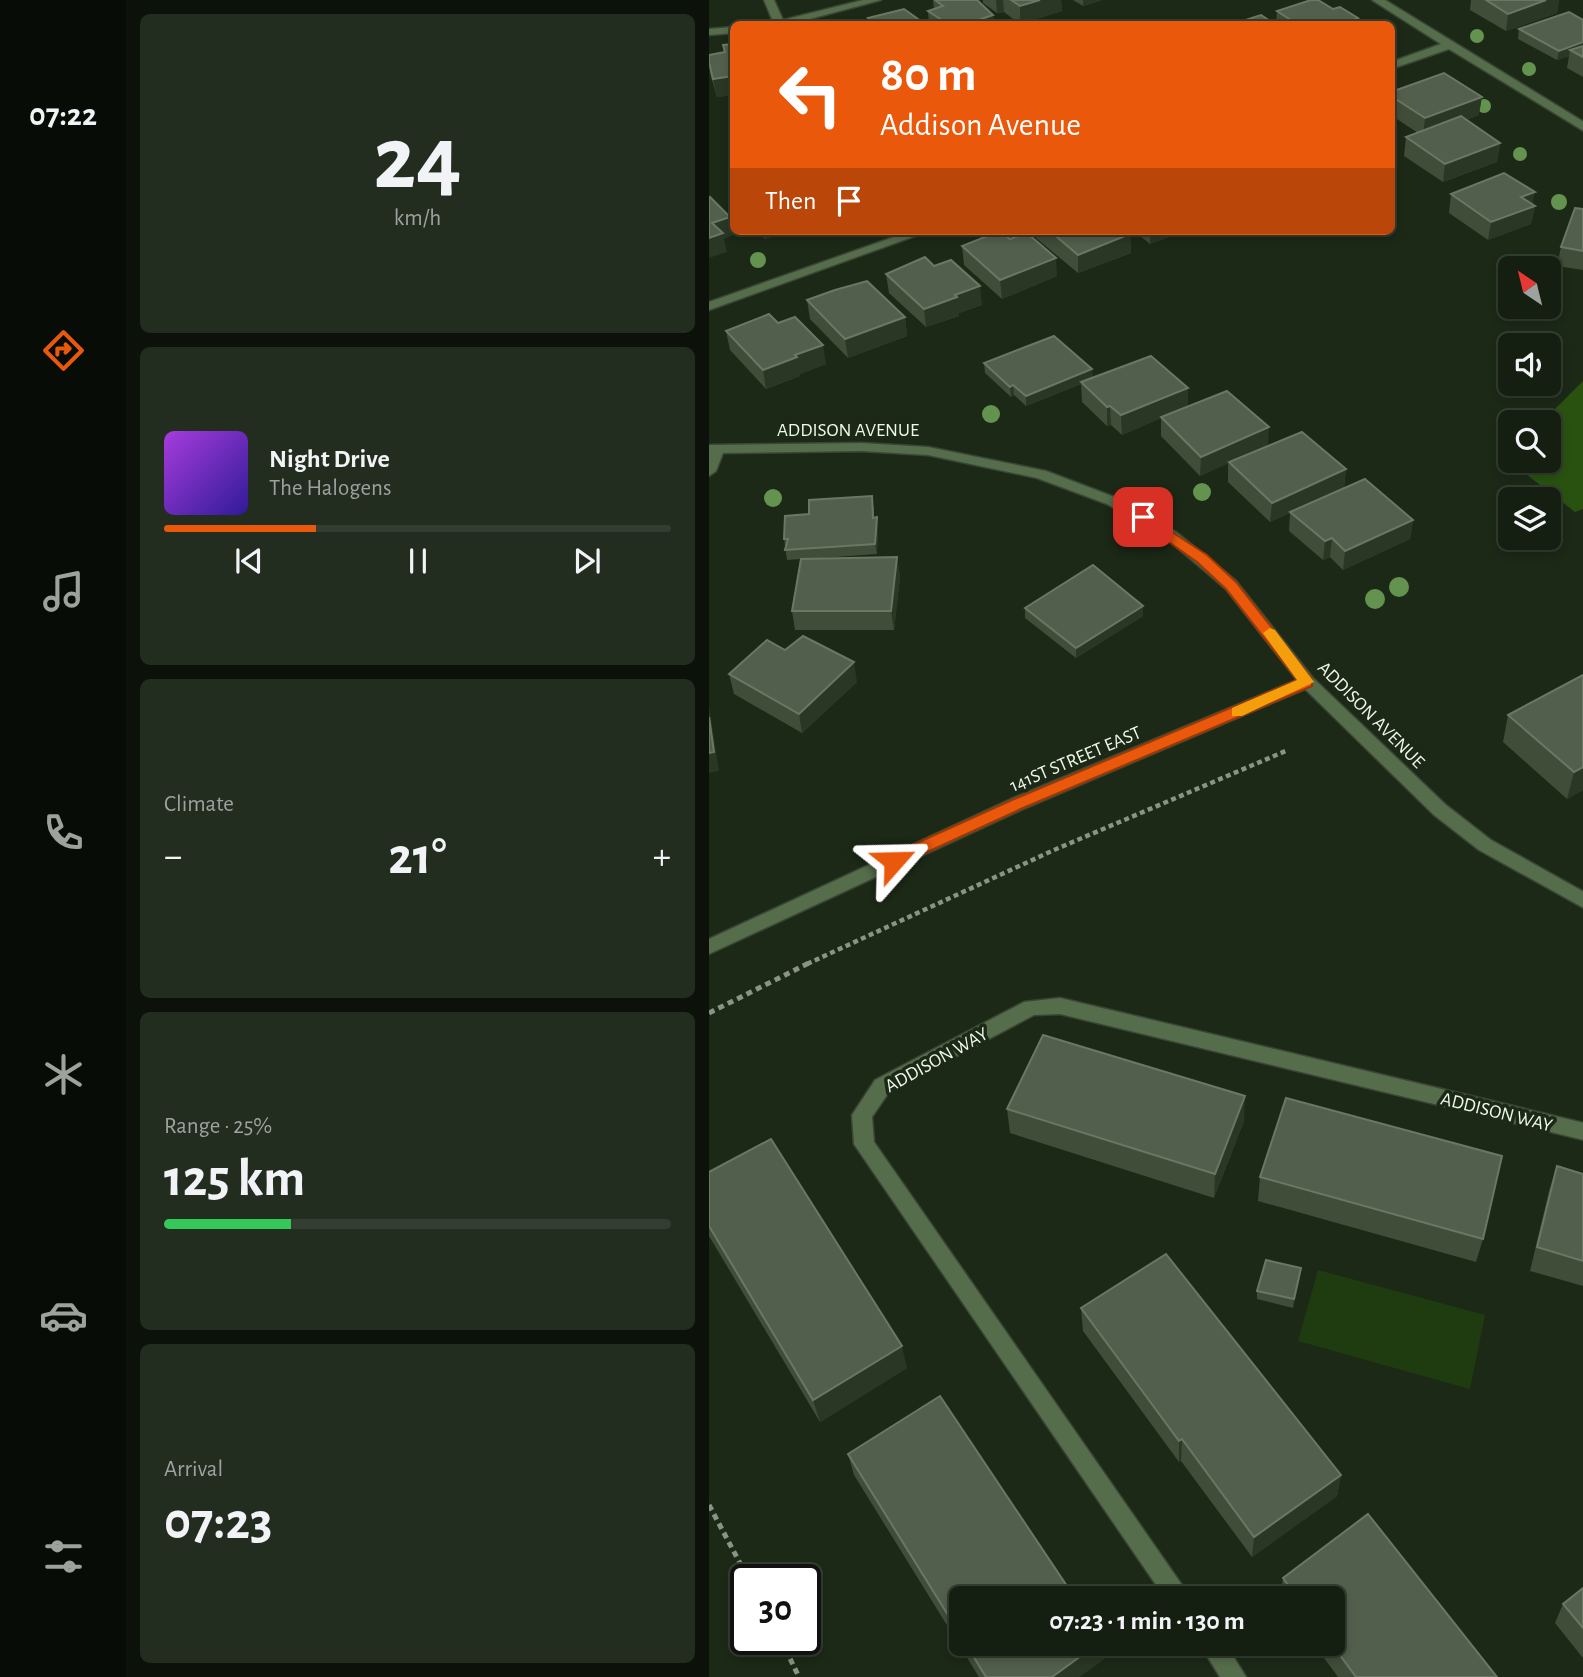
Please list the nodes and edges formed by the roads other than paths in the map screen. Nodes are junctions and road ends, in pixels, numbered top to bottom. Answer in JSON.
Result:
{"nodes":[{"id":1,"x":769,"y":0,"type":"edge"},
{"id":2,"x":876,"y":0,"type":"edge"},
{"id":3,"x":1377,"y":0,"type":"edge"},
{"id":4,"x":779,"y":21,"type":"edge"},
{"id":5,"x":792,"y":21,"type":"edge"},
{"id":6,"x":730,"y":30,"type":"edge"},
{"id":7,"x":709,"y":33,"type":"edge"},
{"id":8,"x":1450,"y":46,"type":"junction"},
{"id":9,"x":1395,"y":65,"type":"edge"},
{"id":10,"x":1583,"y":128,"type":"edge"},
{"id":11,"x":912,"y":235,"type":"edge"},
{"id":12,"x":709,"y":306,"type":"edge"},
{"id":13,"x":713,"y":449,"type":"edge"},
{"id":14,"x":709,"y":471,"type":"edge"},
{"id":15,"x":1307,"y":682,"type":"junction"},
{"id":16,"x":1583,"y":901,"type":"edge"},
{"id":17,"x":709,"y":947,"type":"edge"},
{"id":18,"x":1583,"y":1132,"type":"edge"},
{"id":19,"x":1171,"y":1586,"type":"edge"},
{"id":20,"x":1220,"y":1656,"type":"edge"},
{"id":21,"x":1234,"y":1677,"type":"edge"}],
"edges":[{"from":1,"to":4,"type":"street"},
{"from":2,"to":5,"type":"street"},
{"from":3,"to":8,"type":"street"},
{"from":6,"to":7,"type":"street"},
{"from":8,"to":9,"type":"street"},
{"from":8,"to":10,"type":"street"},
{"from":11,"to":12,"type":"street"},
{"from":13,"to":14,"type":"street"},
{"from":13,"to":15,"type":"street","name":"ADDISON AVENUE"},
{"from":15,"to":16,"type":"street","name":"ADDISON AVENUE"},
{"from":15,"to":17,"type":"street","name":"141ST STREET EAST"},
{"from":18,"to":19,"type":"street","name":"ADDISON WAY"},
{"from":20,"to":21,"type":"street"}]}
